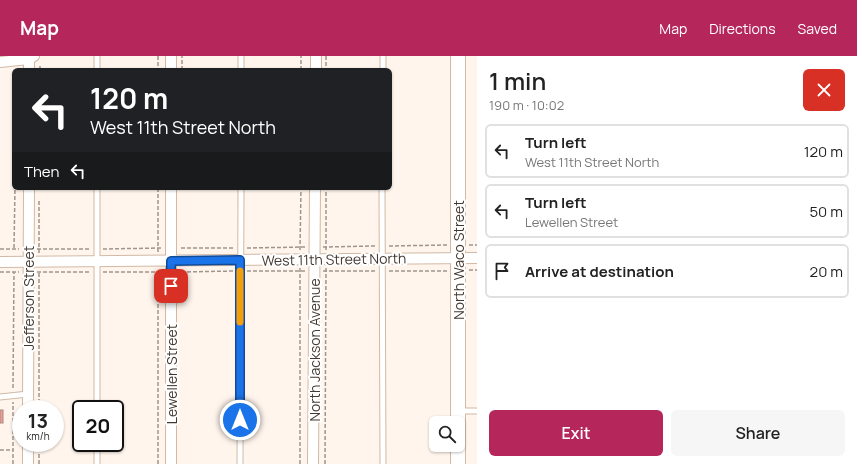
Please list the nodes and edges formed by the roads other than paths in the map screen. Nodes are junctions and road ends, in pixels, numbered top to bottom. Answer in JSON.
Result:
{"nodes":[{"id":1,"x":97,"y":56,"type":"edge"},
{"id":2,"x":171,"y":56,"type":"edge"},
{"id":3,"x":241,"y":56,"type":"edge"},
{"id":4,"x":316,"y":56,"type":"edge"},
{"id":5,"x":383,"y":56,"type":"edge"},
{"id":6,"x":458,"y":56,"type":"edge"},
{"id":7,"x":34,"y":59,"type":"edge"},
{"id":8,"x":0,"y":62,"type":"edge"},
{"id":9,"x":97,"y":68,"type":"edge"},
{"id":10,"x":171,"y":68,"type":"edge"},
{"id":11,"x":241,"y":68,"type":"edge"},
{"id":12,"x":316,"y":68,"type":"edge"},
{"id":13,"x":383,"y":68,"type":"edge"},
{"id":14,"x":29,"y":190,"type":"edge"},
{"id":15,"x":97,"y":190,"type":"edge"},
{"id":16,"x":171,"y":190,"type":"edge"},
{"id":17,"x":241,"y":190,"type":"edge"},
{"id":18,"x":315,"y":190,"type":"edge"},
{"id":19,"x":382,"y":190,"type":"edge"},
{"id":20,"x":458,"y":258,"type":"junction"},
{"id":21,"x":477,"y":258,"type":"edge"},
{"id":22,"x":315,"y":259,"type":"junction"},
{"id":23,"x":382,"y":259,"type":"junction"},
{"id":24,"x":240,"y":260,"type":"junction"},
{"id":25,"x":171,"y":261,"type":"junction"},
{"id":26,"x":0,"y":262,"type":"edge"},
{"id":27,"x":28,"y":267,"type":"junction"},
{"id":28,"x":96,"y":267,"type":"junction"},
{"id":29,"x":28,"y":394,"type":"junction"},
{"id":30,"x":0,"y":397,"type":"edge"},
{"id":31,"x":28,"y":400,"type":"edge"},
{"id":32,"x":96,"y":400,"type":"edge"},
{"id":33,"x":458,"y":411,"type":"junction"},
{"id":34,"x":477,"y":411,"type":"edge"},
{"id":35,"x":28,"y":452,"type":"edge"},
{"id":36,"x":97,"y":452,"type":"edge"},
{"id":37,"x":28,"y":464,"type":"edge"},
{"id":38,"x":97,"y":464,"type":"edge"},
{"id":39,"x":172,"y":464,"type":"edge"},
{"id":40,"x":240,"y":464,"type":"edge"},
{"id":41,"x":313,"y":464,"type":"edge"},
{"id":42,"x":383,"y":464,"type":"edge"},
{"id":43,"x":458,"y":464,"type":"edge"}],
"edges":[{"from":1,"to":9,"type":"lane"},
{"from":2,"to":10,"type":"street"},
{"from":3,"to":11,"type":"lane"},
{"from":4,"to":12,"type":"street"},
{"from":5,"to":13,"type":"lane"},
{"from":6,"to":20,"type":"street","name":"North Waco Street"},
{"from":7,"to":8,"type":"street"},
{"from":14,"to":27,"type":"street","name":"Jefferson Street"},
{"from":15,"to":28,"type":"lane"},
{"from":16,"to":25,"type":"street","name":"Lewellen Street"},
{"from":17,"to":24,"type":"lane"},
{"from":18,"to":22,"type":"street","name":"North Jackson Avenue"},
{"from":19,"to":23,"type":"lane"},
{"from":20,"to":21,"type":"street","name":"West 11th Street North"},
{"from":20,"to":23,"type":"street","name":"West 11th Street North"},
{"from":20,"to":33,"type":"street","name":"North Waco Street"},
{"from":22,"to":23,"type":"street","name":"West 11th Street North"},
{"from":22,"to":24,"type":"street","name":"West 11th Street North"},
{"from":22,"to":41,"type":"street","name":"North Jackson Avenue"},
{"from":23,"to":42,"type":"lane"},
{"from":24,"to":25,"type":"street","name":"West 11th Street North"},
{"from":24,"to":40,"type":"lane"},
{"from":25,"to":28,"type":"street","name":"West 11th Street North"},
{"from":25,"to":39,"type":"street","name":"Lewellen Street"},
{"from":26,"to":27,"type":"street","name":"West 11th Street North"},
{"from":27,"to":28,"type":"street","name":"West 11th Street North"},
{"from":27,"to":29,"type":"street","name":"Jefferson Street"},
{"from":28,"to":32,"type":"lane"},
{"from":29,"to":30,"type":"lane"},
{"from":29,"to":31,"type":"street","name":"Jefferson Street"},
{"from":33,"to":34,"type":"lane"},
{"from":33,"to":43,"type":"street","name":"North Waco Street"},
{"from":35,"to":37,"type":"street"},
{"from":36,"to":38,"type":"lane"}]}
